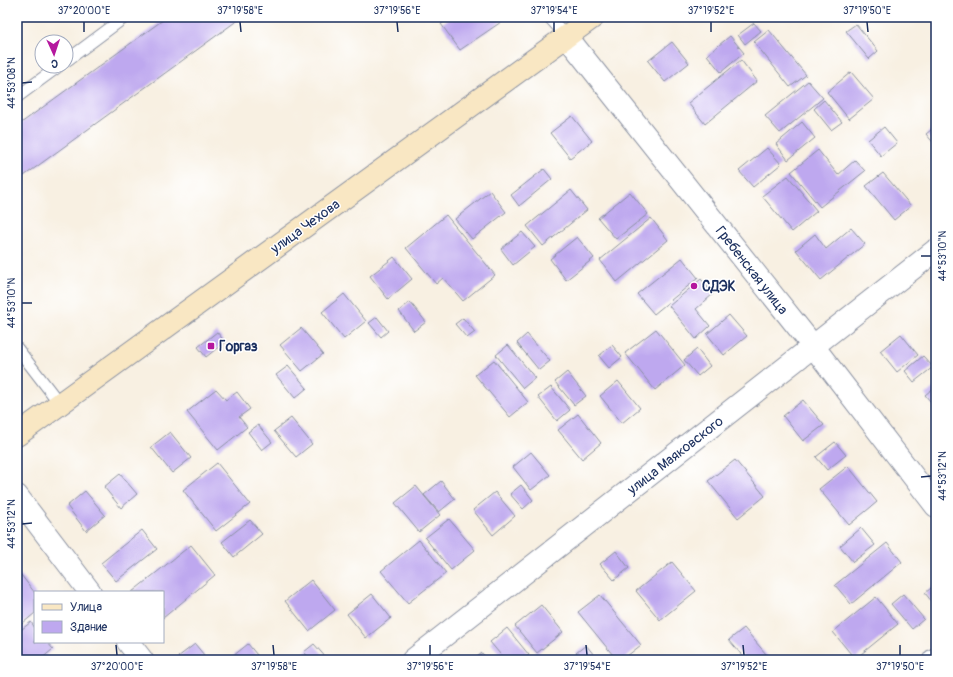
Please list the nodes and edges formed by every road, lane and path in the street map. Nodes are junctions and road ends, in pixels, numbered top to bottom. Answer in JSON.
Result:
{"nodes":[{"id":1,"x":125,"y":17,"type":"edge"},
{"id":2,"x":549,"y":17,"type":"edge"},
{"id":3,"x":593,"y":17,"type":"edge"},
{"id":4,"x":567,"y":37,"type":"junction"},
{"id":5,"x":74,"y":55,"type":"edge"},
{"id":6,"x":48,"y":74,"type":"edge"},
{"id":7,"x":17,"y":97,"type":"edge"},
{"id":8,"x":936,"y":250,"type":"edge"},
{"id":9,"x":813,"y":346,"type":"junction"},
{"id":10,"x":17,"y":348,"type":"edge"},
{"id":11,"x":60,"y":404,"type":"junction"},
{"id":12,"x":17,"y":435,"type":"edge"},
{"id":13,"x":17,"y":496,"type":"edge"},
{"id":14,"x":936,"y":506,"type":"edge"},
{"id":15,"x":89,"y":591,"type":"edge"},
{"id":16,"x":129,"y":643,"type":"edge"},
{"id":17,"x":142,"y":660,"type":"edge"},
{"id":18,"x":413,"y":660,"type":"edge"}],
"edges":[{"from":1,"to":5,"type":"lane"},
{"from":2,"to":4,"type":"lane"},
{"from":3,"to":4,"type":"street","name":"улица Чехова"},
{"from":4,"to":9,"type":"street","name":"Гребенская улица"},
{"from":4,"to":11,"type":"street","name":"улица Чехова"},
{"from":6,"to":7,"type":"lane"},
{"from":8,"to":9,"type":"street","name":"улица Маяковского"},
{"from":9,"to":14,"type":"street","name":"Гребенская улица"},
{"from":9,"to":18,"type":"street","name":"улица Маяковского"},
{"from":10,"to":11,"type":"lane"},
{"from":11,"to":12,"type":"street","name":"улица Чехова"},
{"from":13,"to":15,"type":"street"},
{"from":16,"to":17,"type":"street"}]}
